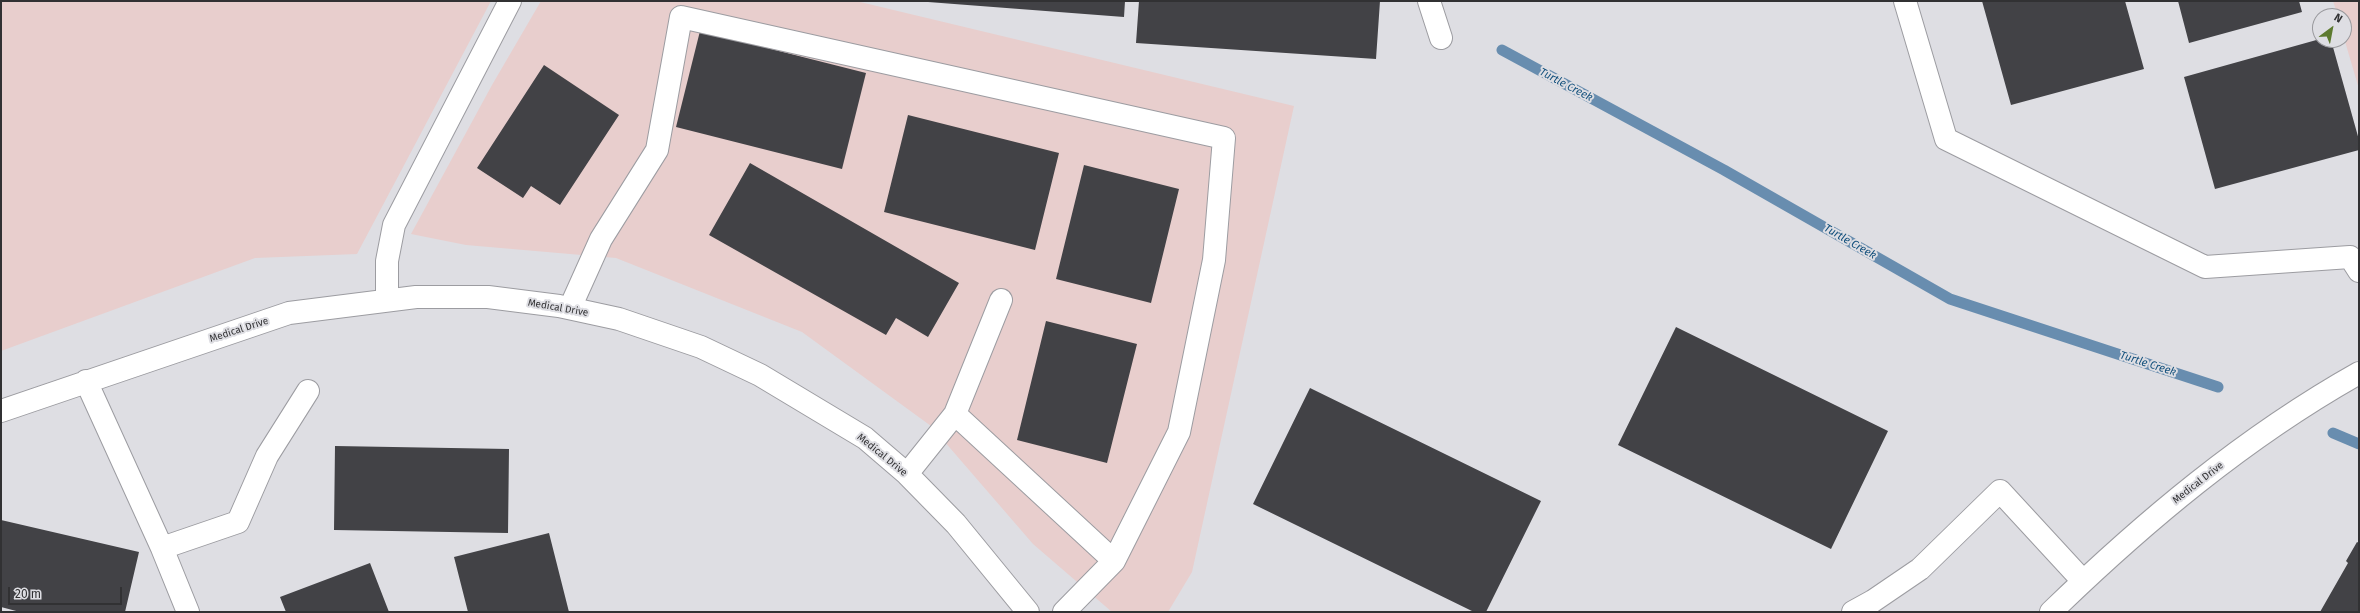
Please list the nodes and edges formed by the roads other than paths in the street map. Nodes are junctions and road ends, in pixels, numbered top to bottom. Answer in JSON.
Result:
{"nodes":[{"id":1,"x":510,"y":1,"type":"edge"},
{"id":2,"x":1429,"y":1,"type":"edge"},
{"id":3,"x":1904,"y":1,"type":"edge"},
{"id":4,"x":1441,"y":38,"type":"dead end"},
{"id":5,"x":2359,"y":271,"type":"edge"},
{"id":6,"x":387,"y":300,"type":"junction"},
{"id":7,"x":1001,"y":300,"type":"dead end"},
{"id":8,"x":570,"y":308,"type":"junction"},
{"id":9,"x":2359,"y":373,"type":"edge"},
{"id":10,"x":86,"y":381,"type":"junction"},
{"id":11,"x":308,"y":391,"type":"dead end"},
{"id":12,"x":1,"y":411,"type":"edge"},
{"id":13,"x":955,"y":414,"type":"junction"},
{"id":14,"x":906,"y":474,"type":"junction"},
{"id":15,"x":162,"y":548,"type":"junction"},
{"id":16,"x":1114,"y":561,"type":"junction"},
{"id":17,"x":2083,"y":581,"type":"junction"},
{"id":18,"x":188,"y":612,"type":"edge"},
{"id":19,"x":1028,"y":612,"type":"edge"},
{"id":20,"x":1064,"y":612,"type":"edge"},
{"id":21,"x":1853,"y":612,"type":"edge"},
{"id":22,"x":2051,"y":612,"type":"edge"}],
"edges":[{"from":1,"to":6,"type":"street"},
{"from":2,"to":4,"type":"street"},
{"from":3,"to":5,"type":"street"},
{"from":6,"to":8,"type":"street","name":"Medical Drive"},
{"from":6,"to":10,"type":"street","name":"Medical Drive"},
{"from":7,"to":13,"type":"street"},
{"from":8,"to":14,"type":"street","name":"Medical Drive"},
{"from":8,"to":16,"type":"street"},
{"from":9,"to":17,"type":"street","name":"Medical Drive"},
{"from":10,"to":12,"type":"street","name":"Medical Drive"},
{"from":10,"to":15,"type":"street"},
{"from":11,"to":15,"type":"street"},
{"from":13,"to":14,"type":"street"},
{"from":13,"to":16,"type":"street"},
{"from":14,"to":19,"type":"street","name":"Medical Drive"},
{"from":15,"to":18,"type":"street"},
{"from":16,"to":20,"type":"street"},
{"from":17,"to":21,"type":"street"},
{"from":17,"to":22,"type":"street","name":"Medical Drive"}]}
